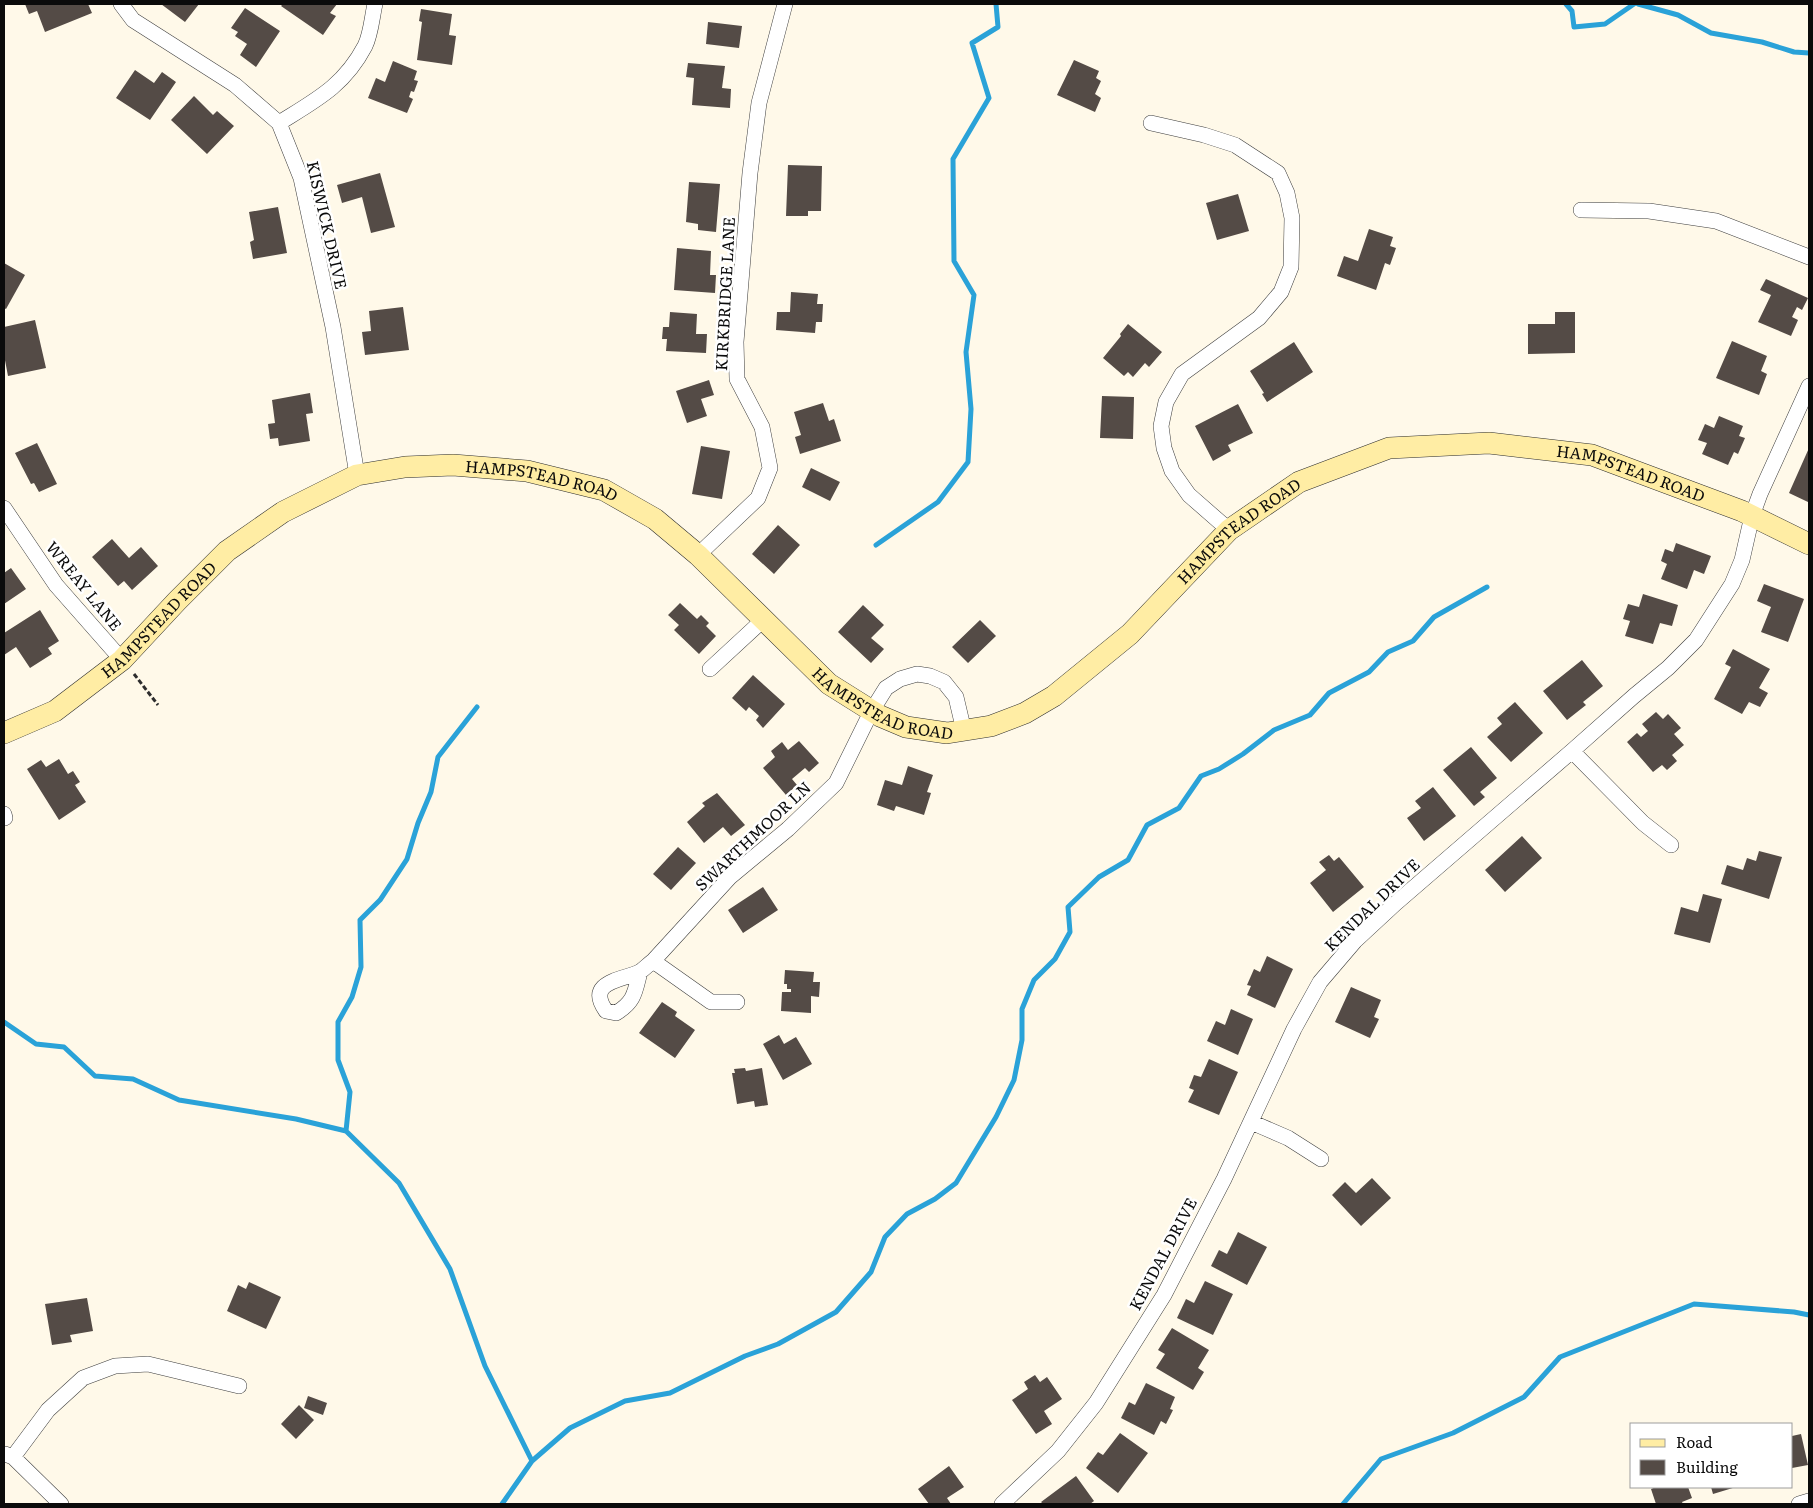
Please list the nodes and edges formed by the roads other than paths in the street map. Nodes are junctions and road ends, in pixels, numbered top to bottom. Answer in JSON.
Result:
{"nodes":[{"id":1,"x":121,"y":4,"type":"edge"},
{"id":2,"x":375,"y":4,"type":"edge"},
{"id":3,"x":786,"y":4,"type":"edge"},
{"id":4,"x":279,"y":123,"type":"junction"},
{"id":5,"x":1151,"y":123,"type":"dead end"},
{"id":6,"x":1581,"y":210,"type":"dead end"},
{"id":7,"x":1809,"y":257,"type":"edge"},
{"id":8,"x":1809,"y":386,"type":"edge"},
{"id":9,"x":357,"y":475,"type":"junction"},
{"id":10,"x":4,"y":508,"type":"edge"},
{"id":11,"x":1752,"y":516,"type":"junction"},
{"id":12,"x":1229,"y":530,"type":"junction"},
{"id":13,"x":1809,"y":544,"type":"edge"},
{"id":14,"x":698,"y":556,"type":"junction"},
{"id":15,"x":763,"y":620,"type":"junction"},
{"id":16,"x":122,"y":660,"type":"junction"},
{"id":17,"x":710,"y":669,"type":"dead end"},
{"id":18,"x":871,"y":712,"type":"junction"},
{"id":19,"x":964,"y":731,"type":"junction"},
{"id":20,"x":4,"y":732,"type":"edge"},
{"id":21,"x":1572,"y":752,"type":"junction"},
{"id":22,"x":1671,"y":845,"type":"dead end"},
{"id":23,"x":653,"y":961,"type":"junction"},
{"id":24,"x":640,"y":972,"type":"dead end"},
{"id":25,"x":737,"y":1002,"type":"dead end"},
{"id":26,"x":1251,"y":1122,"type":"junction"},
{"id":27,"x":1321,"y":1159,"type":"dead end"},
{"id":28,"x":239,"y":1386,"type":"dead end"},
{"id":29,"x":8,"y":1456,"type":"edge"},
{"id":30,"x":1809,"y":1501,"type":"edge"},
{"id":31,"x":61,"y":1504,"type":"edge"},
{"id":32,"x":1002,"y":1504,"type":"edge"},
{"id":33,"x":1799,"y":1504,"type":"edge"}],
"edges":[{"from":1,"to":4,"type":"street","name":"KISWICK DRIVE"},
{"from":2,"to":4,"type":"street"},
{"from":3,"to":14,"type":"street","name":"KIRKBRIDGE LANE"},
{"from":4,"to":9,"type":"street","name":"KISWICK DRIVE"},
{"from":5,"to":12,"type":"street"},
{"from":6,"to":7,"type":"street"},
{"from":8,"to":11,"type":"street","name":"KENDAL DRIVE"},
{"from":9,"to":14,"type":"street","name":"HAMPSTEAD ROAD"},
{"from":9,"to":16,"type":"street","name":"HAMPSTEAD ROAD"},
{"from":10,"to":16,"type":"street","name":"WREAY LANE"},
{"from":11,"to":12,"type":"street","name":"HAMPSTEAD ROAD"},
{"from":11,"to":13,"type":"street","name":"HAMPSTEAD ROAD"},
{"from":11,"to":21,"type":"street","name":"KENDAL DRIVE"},
{"from":12,"to":19,"type":"street","name":"HAMPSTEAD ROAD"},
{"from":14,"to":15,"type":"street","name":"HAMPSTEAD ROAD"},
{"from":15,"to":17,"type":"street"},
{"from":15,"to":18,"type":"street","name":"HAMPSTEAD ROAD"},
{"from":16,"to":20,"type":"street","name":"HAMPSTEAD ROAD"},
{"from":18,"to":19,"type":"street","name":"HAMPSTEAD ROAD"},
{"from":18,"to":19,"type":"street","name":"SWARTHMOOR LN"},
{"from":18,"to":23,"type":"street","name":"SWARTHMOOR LN"},
{"from":21,"to":22,"type":"street"},
{"from":21,"to":26,"type":"street","name":"KENDAL DRIVE"},
{"from":23,"to":24,"type":"street","name":"SWARTHMOOR LN"},
{"from":23,"to":25,"type":"street"},
{"from":26,"to":27,"type":"street"},
{"from":26,"to":32,"type":"street","name":"KENDAL DRIVE"},
{"from":28,"to":29,"type":"street"},
{"from":29,"to":31,"type":"street"},
{"from":30,"to":33,"type":"street"}]}
